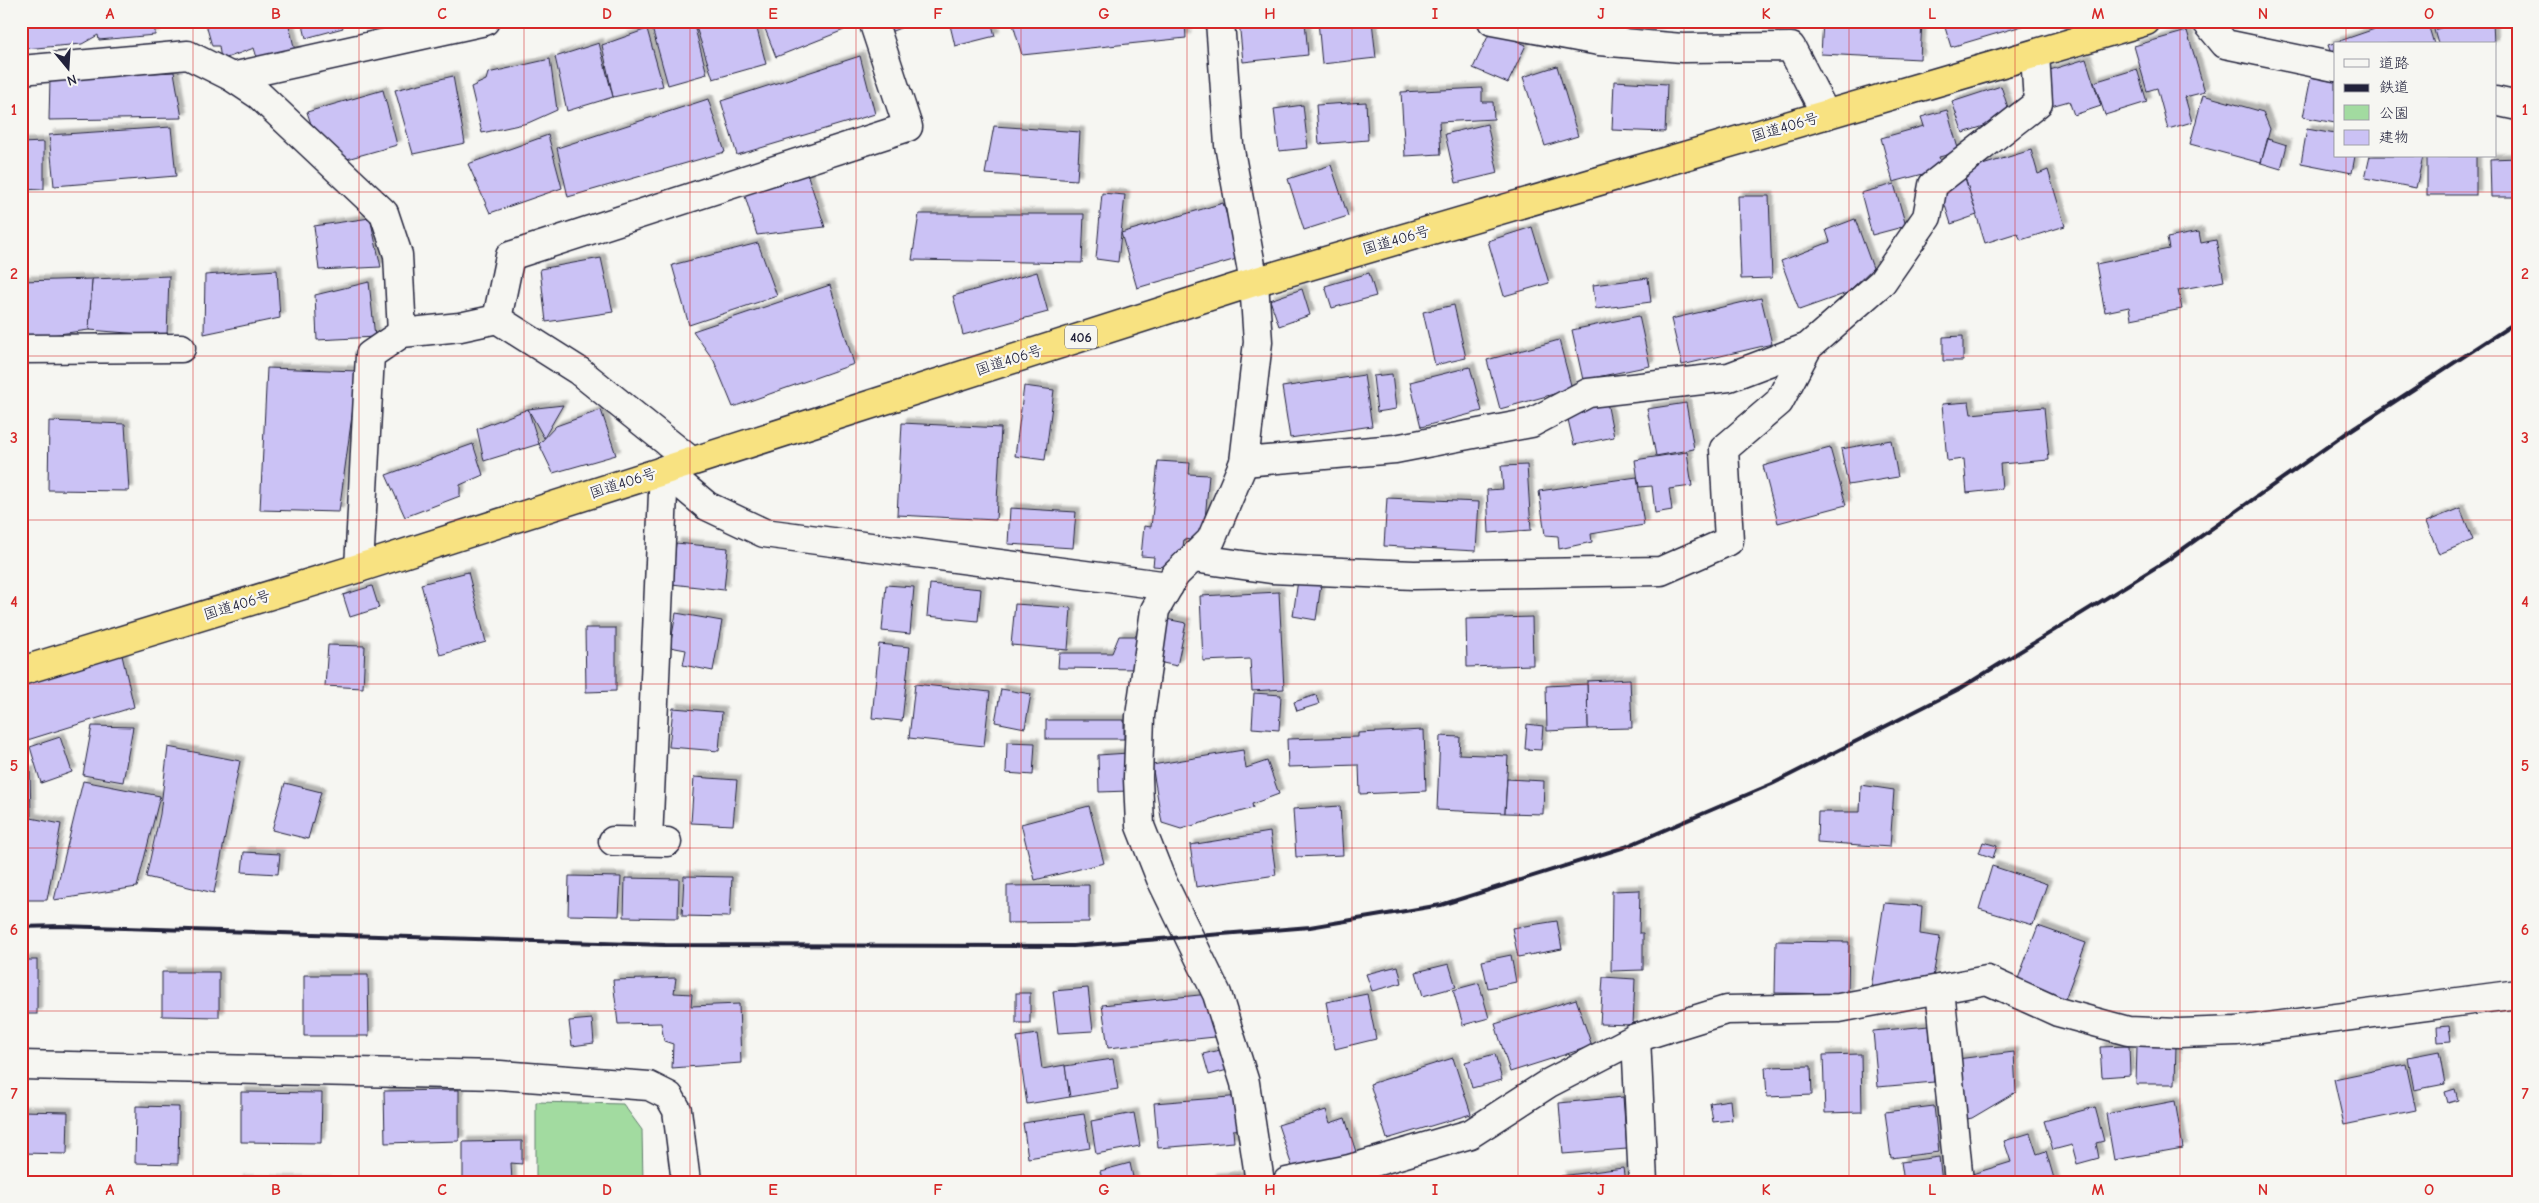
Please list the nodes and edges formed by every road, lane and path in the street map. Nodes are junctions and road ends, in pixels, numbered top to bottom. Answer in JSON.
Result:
{"nodes":[{"id":1,"x":485,"y":21,"type":"edge"},
{"id":2,"x":873,"y":21,"type":"edge"},
{"id":3,"x":1220,"y":21,"type":"edge"},
{"id":4,"x":1492,"y":21,"type":"edge"},
{"id":5,"x":2146,"y":21,"type":"edge"},
{"id":6,"x":2206,"y":21,"type":"edge"},
{"id":7,"x":2035,"y":54,"type":"junction"},
{"id":8,"x":2334,"y":67,"type":"edge"},
{"id":9,"x":21,"y":70,"type":"edge"},
{"id":10,"x":232,"y":77,"type":"junction"},
{"id":11,"x":2496,"y":101,"type":"edge"},
{"id":12,"x":2518,"y":106,"type":"edge"},
{"id":13,"x":1826,"y":115,"type":"junction"},
{"id":14,"x":1254,"y":282,"type":"junction"},
{"id":15,"x":497,"y":319,"type":"junction"},
{"id":16,"x":402,"y":333,"type":"junction"},
{"id":17,"x":1808,"y":347,"type":"junction"},
{"id":18,"x":181,"y":348,"type":"dead end"},
{"id":19,"x":21,"y":349,"type":"edge"},
{"id":20,"x":691,"y":461,"type":"junction"},
{"id":21,"x":1244,"y":462,"type":"junction"},
{"id":22,"x":664,"y":470,"type":"junction"},
{"id":23,"x":1193,"y":558,"type":"junction"},
{"id":24,"x":358,"y":568,"type":"junction"},
{"id":25,"x":1169,"y":586,"type":"junction"},
{"id":26,"x":21,"y":671,"type":"edge"},
{"id":27,"x":613,"y":841,"type":"dead end"},
{"id":28,"x":1940,"y":989,"type":"junction"},
{"id":29,"x":2518,"y":994,"type":"edge"},
{"id":30,"x":1636,"y":1038,"type":"junction"},
{"id":31,"x":21,"y":1065,"type":"edge"},
{"id":32,"x":686,"y":1182,"type":"edge"},
{"id":33,"x":1260,"y":1182,"type":"edge"},
{"id":34,"x":1287,"y":1182,"type":"edge"},
{"id":35,"x":1643,"y":1182,"type":"edge"},
{"id":36,"x":1959,"y":1182,"type":"edge"}],
"edges":[{"from":1,"to":10,"type":"street"},
{"from":2,"to":15,"type":"street"},
{"from":3,"to":14,"type":"street"},
{"from":4,"to":13,"type":"street"},
{"from":5,"to":7,"type":"highway","name":"国道406号","number":"406"},
{"from":6,"to":8,"type":"street"},
{"from":7,"to":13,"type":"highway","name":"国道406号","number":"406"},
{"from":7,"to":17,"type":"street"},
{"from":9,"to":10,"type":"street"},
{"from":10,"to":16,"type":"street"},
{"from":11,"to":12,"type":"street"},
{"from":13,"to":14,"type":"highway","name":"国道406号","number":"406"},
{"from":14,"to":20,"type":"highway","name":"国道406号","number":"406"},
{"from":14,"to":21,"type":"street"},
{"from":15,"to":16,"type":"street"},
{"from":15,"to":20,"type":"street"},
{"from":16,"to":24,"type":"street"},
{"from":17,"to":21,"type":"street"},
{"from":17,"to":23,"type":"street"},
{"from":18,"to":19,"type":"street"},
{"from":20,"to":22,"type":"highway","name":"国道406号","number":"406"},
{"from":21,"to":23,"type":"street"},
{"from":22,"to":24,"type":"highway","name":"国道406号","number":"406"},
{"from":22,"to":25,"type":"street"},
{"from":22,"to":27,"type":"street"},
{"from":23,"to":25,"type":"street"},
{"from":24,"to":26,"type":"highway","name":"国道406号","number":"406"},
{"from":25,"to":33,"type":"street"},
{"from":28,"to":29,"type":"street"},
{"from":28,"to":30,"type":"street"},
{"from":28,"to":36,"type":"street"},
{"from":30,"to":34,"type":"street"},
{"from":30,"to":35,"type":"street"},
{"from":31,"to":32,"type":"street"}]}
